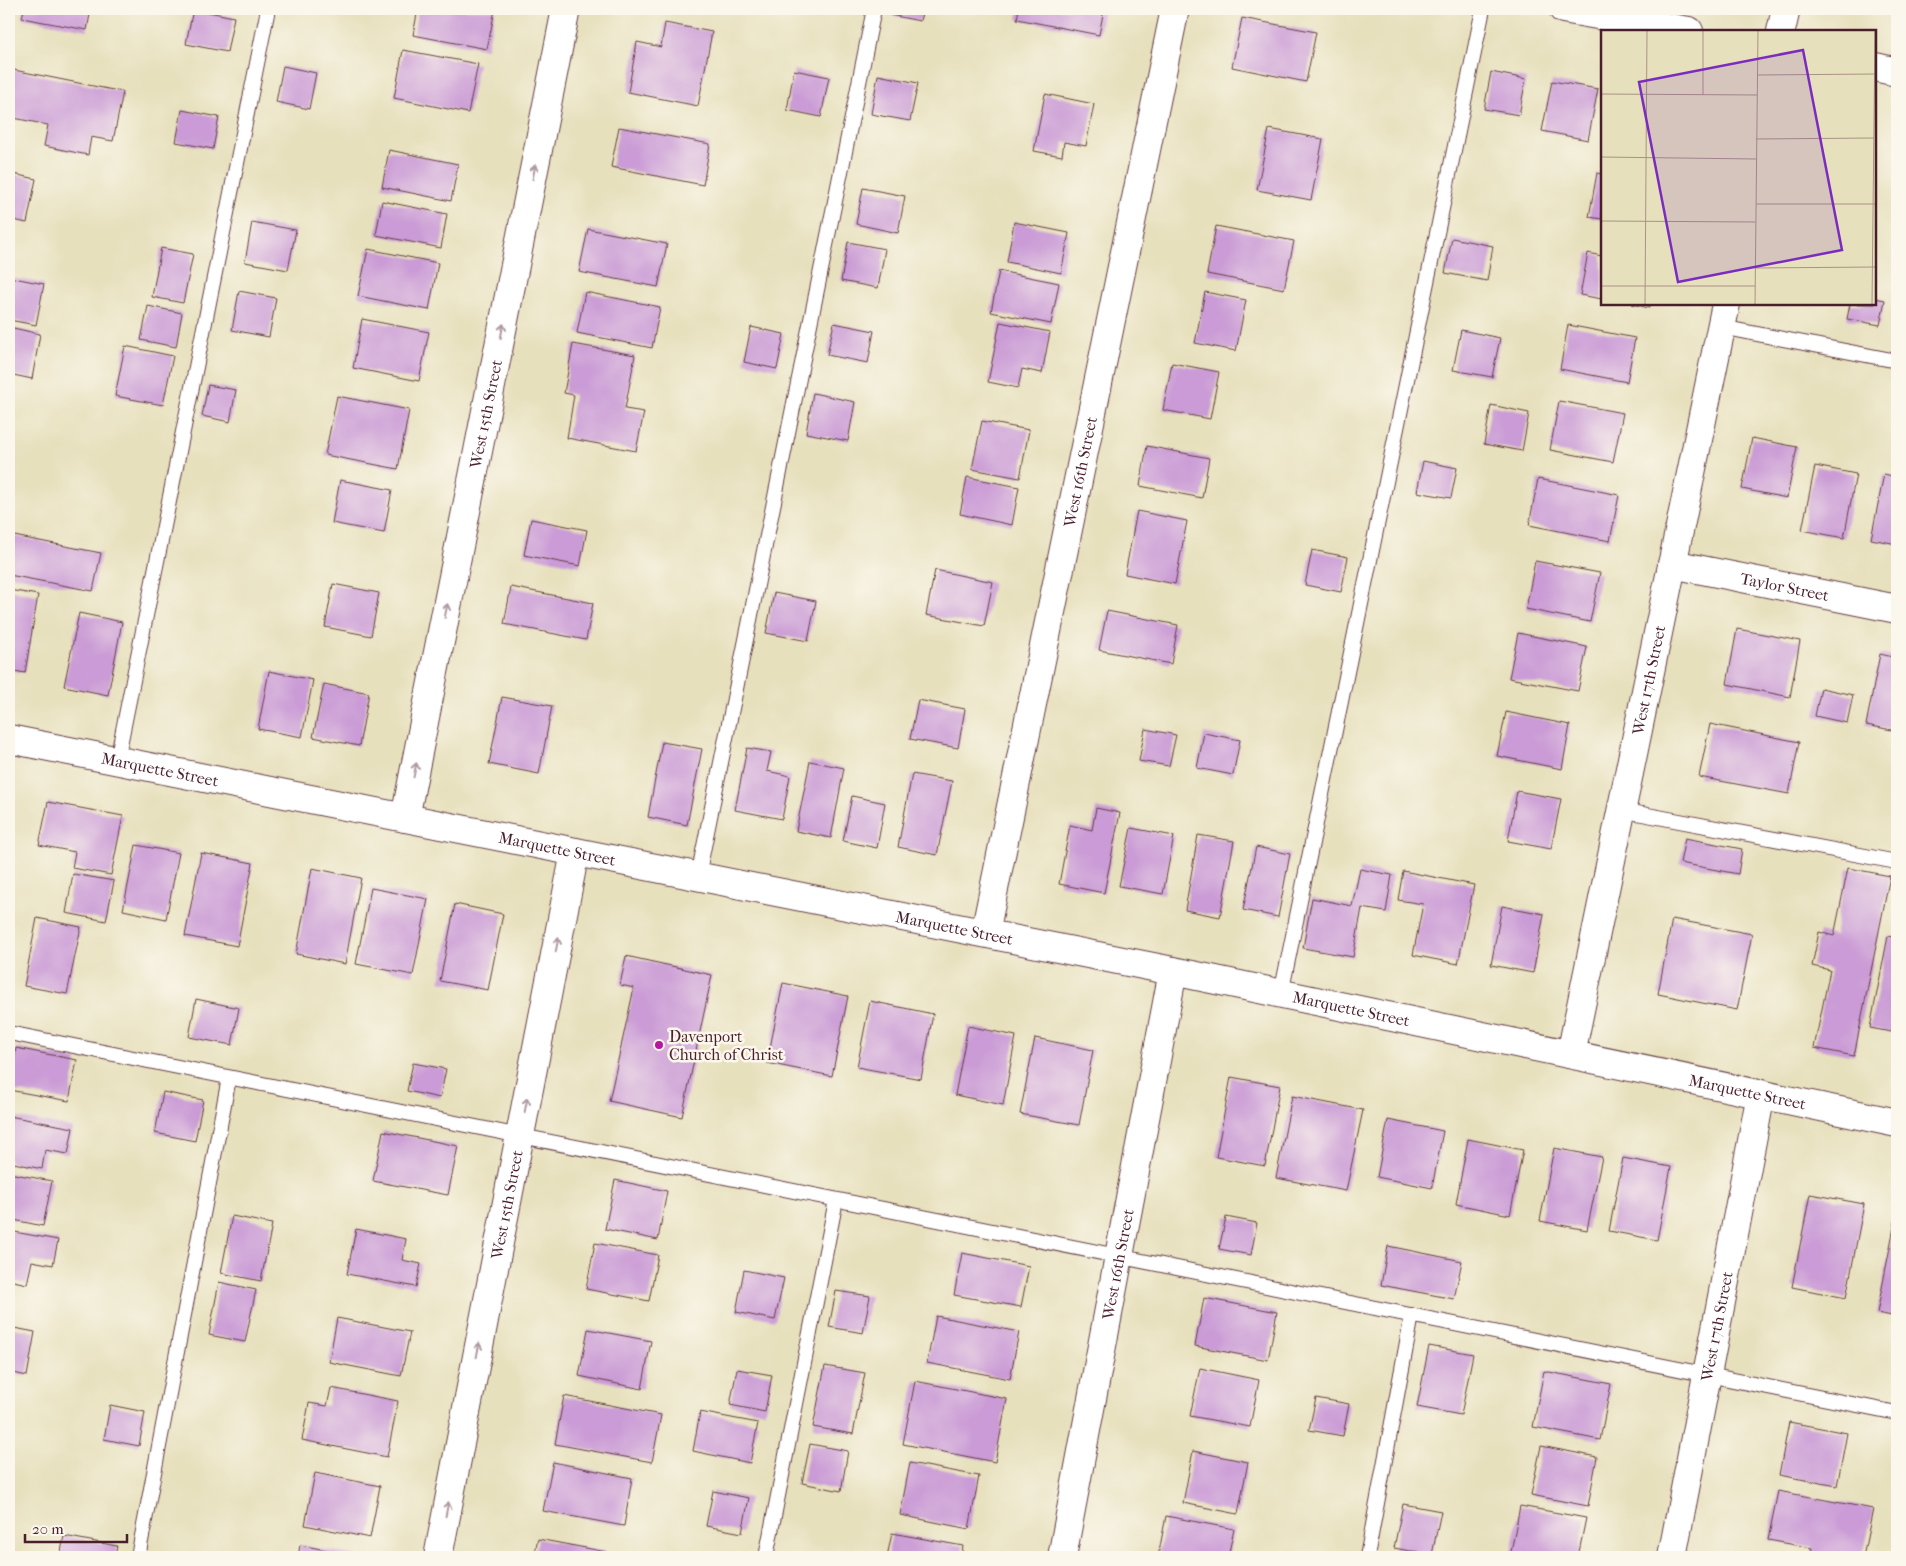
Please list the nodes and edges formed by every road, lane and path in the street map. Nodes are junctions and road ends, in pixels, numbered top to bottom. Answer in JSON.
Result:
{"nodes":[{"id":1,"x":268,"y":9,"type":"edge"},
{"id":2,"x":566,"y":9,"type":"edge"},
{"id":3,"x":874,"y":9,"type":"edge"},
{"id":4,"x":1175,"y":9,"type":"edge"},
{"id":5,"x":1483,"y":9,"type":"edge"},
{"id":6,"x":1562,"y":9,"type":"edge"},
{"id":7,"x":1786,"y":9,"type":"edge"},
{"id":8,"x":1683,"y":30,"type":"edge"},
{"id":9,"x":1781,"y":30,"type":"edge"},
{"id":10,"x":1876,"y":67,"type":"edge"},
{"id":11,"x":1897,"y":72,"type":"edge"},
{"id":12,"x":1723,"y":316,"type":"edge"},
{"id":13,"x":1897,"y":361,"type":"edge"},
{"id":14,"x":1672,"y":564,"type":"junction"},
{"id":15,"x":1897,"y":609,"type":"edge"},
{"id":16,"x":9,"y":739,"type":"edge"},
{"id":17,"x":117,"y":760,"type":"junction"},
{"id":18,"x":1621,"y":810,"type":"junction"},
{"id":19,"x":405,"y":818,"type":"junction"},
{"id":20,"x":575,"y":852,"type":"junction"},
{"id":21,"x":1897,"y":862,"type":"edge"},
{"id":22,"x":698,"y":876,"type":"junction"},
{"id":23,"x":985,"y":933,"type":"junction"},
{"id":24,"x":1173,"y":971,"type":"junction"},
{"id":25,"x":1281,"y":994,"type":"junction"},
{"id":26,"x":9,"y":1033,"type":"edge"},
{"id":27,"x":1571,"y":1054,"type":"junction"},
{"id":28,"x":229,"y":1078,"type":"junction"},
{"id":29,"x":1761,"y":1094,"type":"junction"},
{"id":30,"x":1897,"y":1123,"type":"edge"},
{"id":31,"x":520,"y":1136,"type":"junction"},
{"id":32,"x":836,"y":1200,"type":"junction"},
{"id":33,"x":1119,"y":1256,"type":"junction"},
{"id":34,"x":1412,"y":1315,"type":"junction"},
{"id":35,"x":1707,"y":1375,"type":"junction"},
{"id":36,"x":1897,"y":1413,"type":"edge"},
{"id":37,"x":138,"y":1557,"type":"edge"},
{"id":38,"x":438,"y":1557,"type":"edge"},
{"id":39,"x":766,"y":1557,"type":"edge"},
{"id":40,"x":1062,"y":1557,"type":"edge"},
{"id":41,"x":1367,"y":1557,"type":"edge"},
{"id":42,"x":1672,"y":1557,"type":"edge"}],
"edges":[{"from":1,"to":17,"type":"lane"},
{"from":19,"to":2,"type":"street","name":"West 15th Street","one_way":true},
{"from":3,"to":22,"type":"lane"},
{"from":4,"to":23,"type":"street","name":"West 16th Street"},
{"from":5,"to":25,"type":"lane"},
{"from":6,"to":8,"type":"street"},
{"from":7,"to":9,"type":"street"},
{"from":10,"to":11,"type":"street"},
{"from":12,"to":13,"type":"lane"},
{"from":12,"to":14,"type":"street","name":"West 17th Street"},
{"from":14,"to":15,"type":"street","name":"Taylor Street"},
{"from":14,"to":18,"type":"street","name":"West 17th Street"},
{"from":16,"to":17,"type":"street","name":"Marquette Street"},
{"from":17,"to":19,"type":"street","name":"Marquette Street"},
{"from":18,"to":21,"type":"lane"},
{"from":18,"to":27,"type":"street","name":"West 17th Street"},
{"from":19,"to":20,"type":"street","name":"Marquette Street"},
{"from":20,"to":22,"type":"street","name":"Marquette Street"},
{"from":31,"to":20,"type":"street","name":"West 15th Street","one_way":true},
{"from":22,"to":23,"type":"street","name":"Marquette Street"},
{"from":23,"to":24,"type":"street","name":"Marquette Street"},
{"from":24,"to":25,"type":"street","name":"Marquette Street"},
{"from":24,"to":33,"type":"street","name":"West 16th Street"},
{"from":25,"to":27,"type":"street","name":"Marquette Street"},
{"from":26,"to":28,"type":"lane"},
{"from":27,"to":29,"type":"street","name":"Marquette Street"},
{"from":28,"to":31,"type":"lane"},
{"from":28,"to":37,"type":"lane"},
{"from":29,"to":30,"type":"street","name":"Marquette Street"},
{"from":29,"to":35,"type":"street","name":"West 17th Street"},
{"from":31,"to":32,"type":"lane"},
{"from":38,"to":31,"type":"street","name":"West 15th Street","one_way":true},
{"from":32,"to":33,"type":"lane"},
{"from":32,"to":39,"type":"lane"},
{"from":33,"to":34,"type":"lane"},
{"from":33,"to":40,"type":"street","name":"West 16th Street"},
{"from":34,"to":35,"type":"lane"},
{"from":34,"to":41,"type":"lane"},
{"from":35,"to":36,"type":"lane"},
{"from":35,"to":42,"type":"street","name":"West 17th Street"}]}
